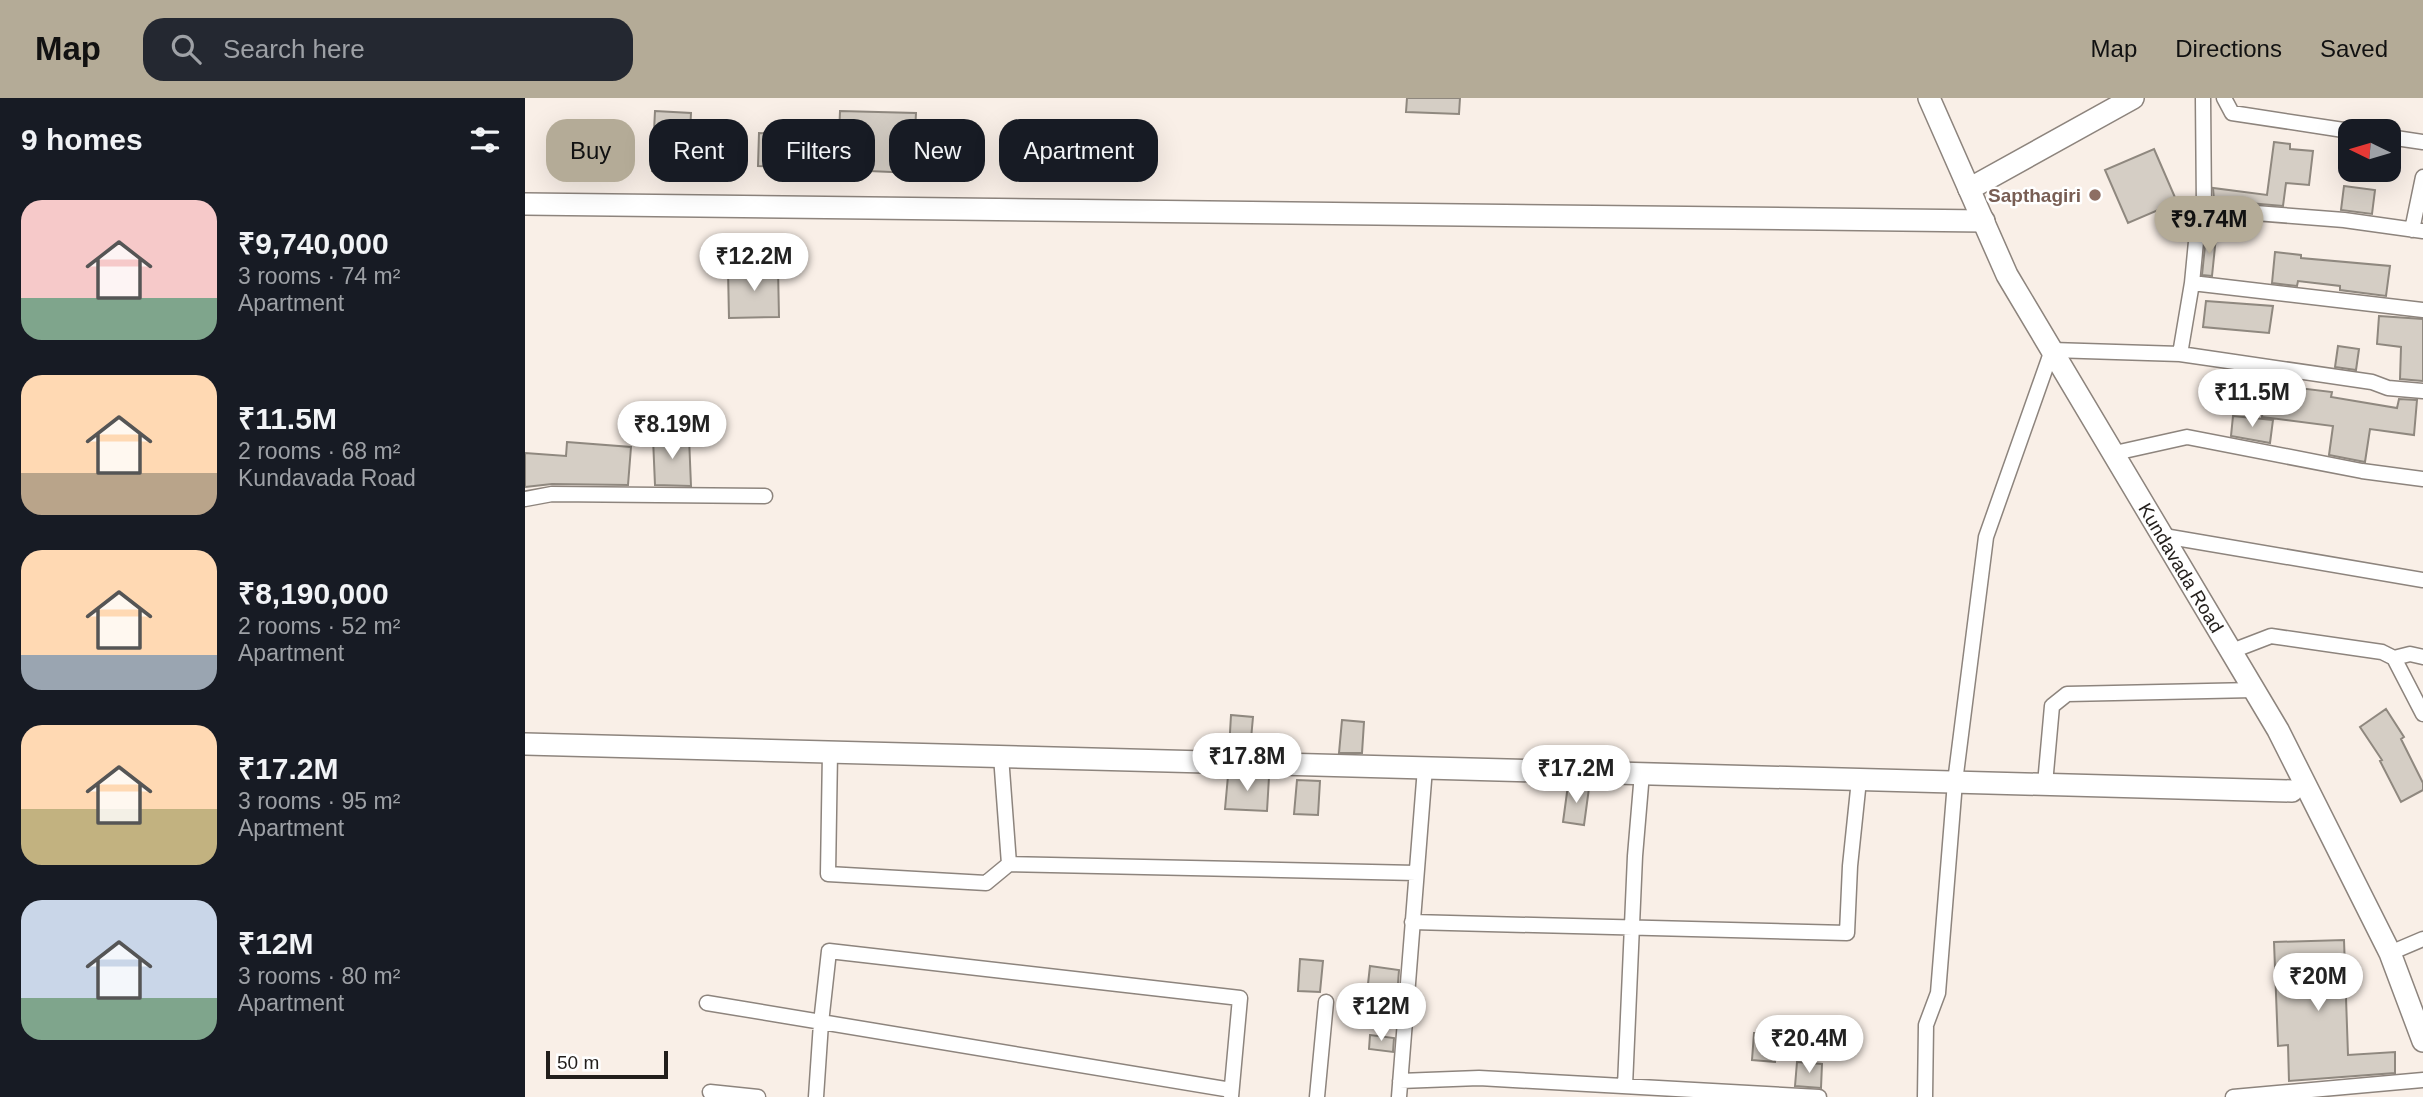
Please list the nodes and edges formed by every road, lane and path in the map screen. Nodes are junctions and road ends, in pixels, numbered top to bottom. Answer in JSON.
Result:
{"nodes":[{"id":1,"x":1929,"y":98,"type":"edge"},
{"id":2,"x":2133,"y":98,"type":"edge"},
{"id":3,"x":2203,"y":98,"type":"edge"},
{"id":4,"x":2224,"y":98,"type":"edge"},
{"id":5,"x":2110,"y":104,"type":"edge"},
{"id":6,"x":2338,"y":129,"type":"edge"},
{"id":7,"x":2401,"y":139,"type":"edge"},
{"id":8,"x":2423,"y":142,"type":"edge"},
{"id":9,"x":2423,"y":177,"type":"edge"},
{"id":10,"x":1969,"y":189,"type":"junction"},
{"id":11,"x":525,"y":204,"type":"edge"},
{"id":12,"x":2204,"y":209,"type":"junction"},
{"id":13,"x":1984,"y":221,"type":"junction"},
{"id":14,"x":2418,"y":230,"type":"edge"},
{"id":15,"x":2192,"y":283,"type":"junction"},
{"id":16,"x":2423,"y":310,"type":"edge"},
{"id":17,"x":2052,"y":350,"type":"junction"},
{"id":18,"x":2180,"y":354,"type":"junction"},
{"id":19,"x":2423,"y":391,"type":"edge"},
{"id":20,"x":2115,"y":453,"type":"junction"},
{"id":21,"x":2423,"y":479,"type":"edge"},
{"id":22,"x":765,"y":496,"type":"dead end"},
{"id":23,"x":525,"y":499,"type":"edge"},
{"id":24,"x":2164,"y":536,"type":"junction"},
{"id":25,"x":2423,"y":580,"type":"edge"},
{"id":26,"x":2232,"y":651,"type":"junction"},
{"id":27,"x":2423,"y":657,"type":"edge"},
{"id":28,"x":2394,"y":658,"type":"junction"},
{"id":29,"x":2254,"y":690,"type":"junction"},
{"id":30,"x":2423,"y":714,"type":"edge"},
{"id":31,"x":525,"y":744,"type":"edge"},
{"id":32,"x":830,"y":752,"type":"junction"},
{"id":33,"x":1002,"y":757,"type":"junction"},
{"id":34,"x":1425,"y":768,"type":"junction"},
{"id":35,"x":1642,"y":772,"type":"junction"},
{"id":36,"x":1859,"y":780,"type":"junction"},
{"id":37,"x":1955,"y":782,"type":"junction"},
{"id":38,"x":2045,"y":785,"type":"junction"},
{"id":39,"x":2291,"y":791,"type":"dead end"},
{"id":40,"x":1009,"y":864,"type":"junction"},
{"id":41,"x":1416,"y":873,"type":"junction"},
{"id":42,"x":1412,"y":922,"type":"junction"},
{"id":43,"x":1633,"y":928,"type":"junction"},
{"id":44,"x":2423,"y":939,"type":"edge"},
{"id":45,"x":2389,"y":953,"type":"junction"},
{"id":46,"x":1326,"y":1002,"type":"dead end"},
{"id":47,"x":707,"y":1003,"type":"dead end"},
{"id":48,"x":821,"y":1023,"type":"junction"},
{"id":49,"x":2420,"y":1028,"type":"edge"},
{"id":50,"x":2423,"y":1080,"type":"edge"},
{"id":51,"x":1400,"y":1082,"type":"junction"},
{"id":52,"x":1625,"y":1086,"type":"junction"},
{"id":53,"x":710,"y":1092,"type":"dead end"},
{"id":54,"x":1231,"y":1093,"type":"edge"},
{"id":55,"x":758,"y":1097,"type":"edge"},
{"id":56,"x":816,"y":1097,"type":"edge"},
{"id":57,"x":1317,"y":1097,"type":"edge"},
{"id":58,"x":1399,"y":1097,"type":"edge"},
{"id":59,"x":1819,"y":1097,"type":"edge"},
{"id":60,"x":1925,"y":1097,"type":"edge"},
{"id":61,"x":2232,"y":1097,"type":"edge"}],
"edges":[{"from":1,"to":10,"type":"street","name":"Kundavada Road"},
{"from":2,"to":5,"type":"street"},
{"from":3,"to":12,"type":"street"},
{"from":4,"to":6,"type":"street"},
{"from":5,"to":10,"type":"street"},
{"from":7,"to":8,"type":"street"},
{"from":9,"to":14,"type":"street"},
{"from":10,"to":13,"type":"street","name":"Kundavada Road"},
{"from":11,"to":13,"type":"street"},
{"from":12,"to":14,"type":"street"},
{"from":12,"to":15,"type":"street"},
{"from":13,"to":17,"type":"street","name":"Kundavada Road"},
{"from":15,"to":16,"type":"street"},
{"from":15,"to":18,"type":"street"},
{"from":17,"to":18,"type":"street"},
{"from":17,"to":20,"type":"street","name":"Kundavada Road"},
{"from":17,"to":37,"type":"street"},
{"from":18,"to":19,"type":"street"},
{"from":20,"to":21,"type":"street"},
{"from":20,"to":24,"type":"street","name":"Kundavada Road"},
{"from":22,"to":23,"type":"street"},
{"from":24,"to":25,"type":"street"},
{"from":24,"to":26,"type":"street","name":"Kundavada Road"},
{"from":26,"to":28,"type":"street"},
{"from":26,"to":29,"type":"street","name":"Kundavada Road"},
{"from":27,"to":28,"type":"street"},
{"from":28,"to":30,"type":"street"},
{"from":29,"to":38,"type":"street"},
{"from":29,"to":45,"type":"street","name":"Kundavada Road"},
{"from":31,"to":32,"type":"street"},
{"from":32,"to":33,"type":"street"},
{"from":32,"to":40,"type":"street"},
{"from":33,"to":34,"type":"street"},
{"from":33,"to":40,"type":"street"},
{"from":34,"to":35,"type":"street"},
{"from":34,"to":41,"type":"street"},
{"from":35,"to":36,"type":"street"},
{"from":35,"to":43,"type":"street"},
{"from":36,"to":37,"type":"street"},
{"from":36,"to":43,"type":"street"},
{"from":37,"to":38,"type":"street"},
{"from":37,"to":60,"type":"street"},
{"from":38,"to":39,"type":"street"},
{"from":40,"to":41,"type":"street"},
{"from":41,"to":42,"type":"street"},
{"from":42,"to":43,"type":"street"},
{"from":42,"to":51,"type":"street"},
{"from":43,"to":52,"type":"street"},
{"from":44,"to":45,"type":"street"},
{"from":45,"to":49,"type":"street","name":"Kundavada Road"},
{"from":46,"to":57,"type":"street"},
{"from":47,"to":48,"type":"street"},
{"from":48,"to":54,"type":"street"},
{"from":48,"to":54,"type":"street"},
{"from":48,"to":56,"type":"street"},
{"from":50,"to":61,"type":"street"},
{"from":51,"to":52,"type":"street"},
{"from":51,"to":58,"type":"street"},
{"from":52,"to":59,"type":"street"},
{"from":53,"to":55,"type":"street"}]}
